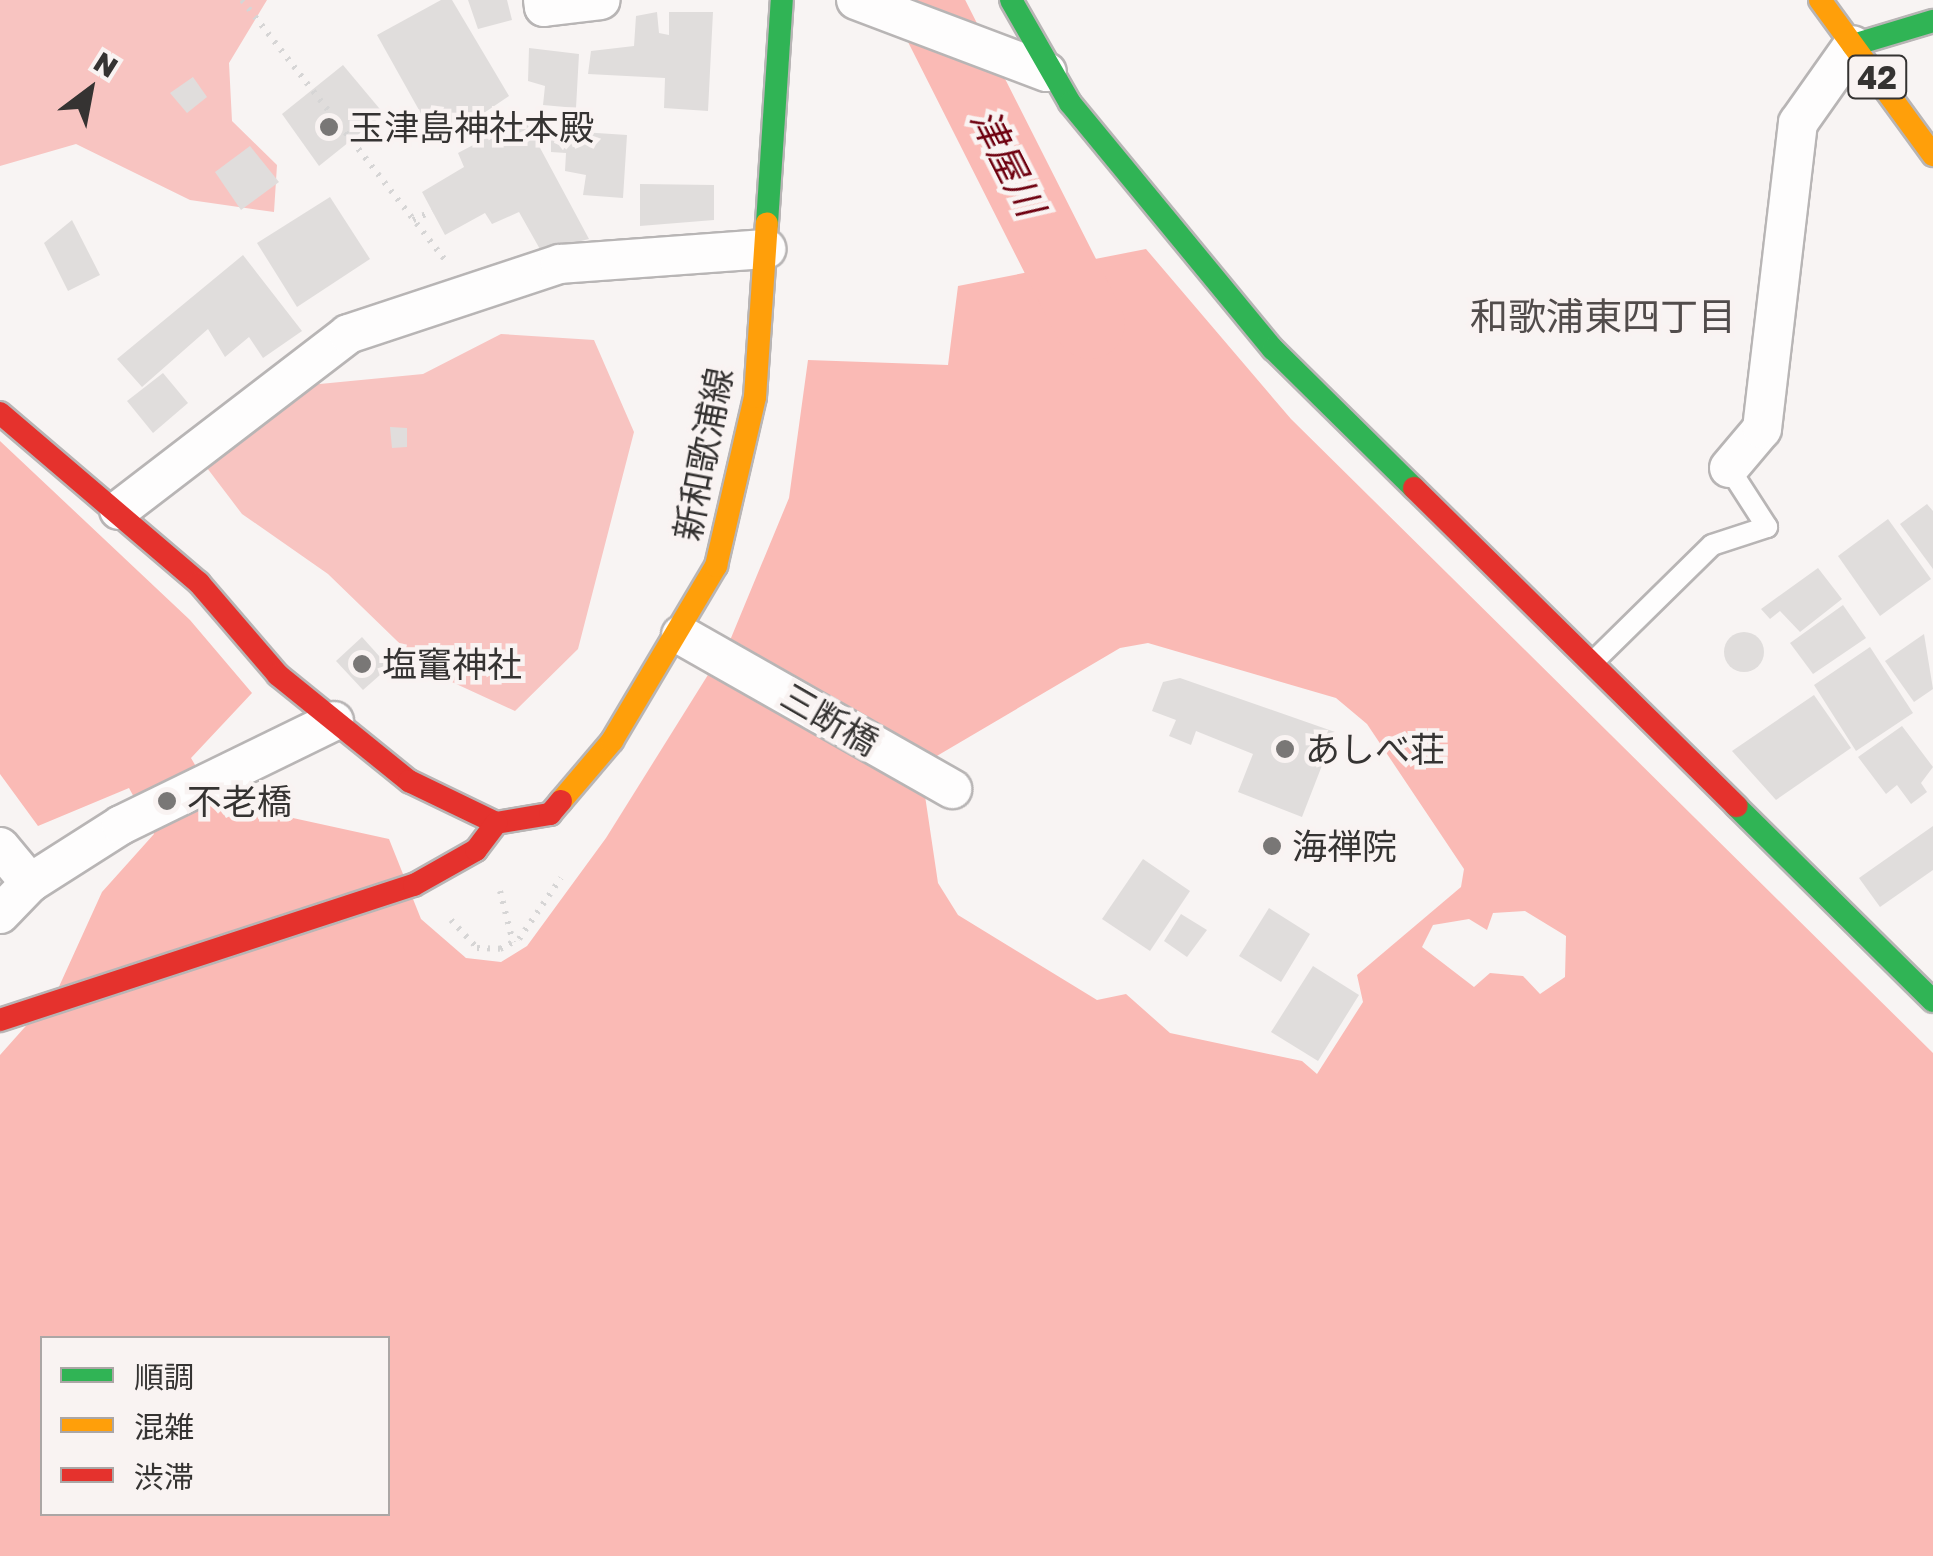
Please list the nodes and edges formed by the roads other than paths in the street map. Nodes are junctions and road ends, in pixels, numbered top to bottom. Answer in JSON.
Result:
{"nodes":[{"id":1,"x":542,"y":0,"type":"edge"},
{"id":2,"x":601,"y":0,"type":"edge"},
{"id":3,"x":782,"y":0,"type":"edge"},
{"id":4,"x":856,"y":0,"type":"edge"},
{"id":5,"x":1011,"y":0,"type":"edge"},
{"id":6,"x":1820,"y":0,"type":"edge"},
{"id":7,"x":1890,"y":0,"type":"edge"},
{"id":8,"x":1933,"y":21,"type":"edge"},
{"id":9,"x":1853,"y":45,"type":"junction"},
{"id":10,"x":1032,"y":68,"type":"junction"},
{"id":11,"x":1933,"y":155,"type":"edge"},
{"id":12,"x":766,"y":249,"type":"junction"},
{"id":13,"x":0,"y":413,"type":"edge"},
{"id":14,"x":1729,"y":468,"type":"joint"},
{"id":15,"x":119,"y":510,"type":"junction"},
{"id":16,"x":695,"y":642,"type":"junction"},
{"id":17,"x":1592,"y":663,"type":"junction"},
{"id":18,"x":334,"y":721,"type":"junction"},
{"id":19,"x":952,"y":789,"type":"dead end"},
{"id":20,"x":496,"y":822,"type":"junction"},
{"id":21,"x":0,"y":847,"type":"edge"},
{"id":22,"x":30,"y":883,"type":"junction"},
{"id":23,"x":0,"y":914,"type":"edge"},
{"id":24,"x":1933,"y":1002,"type":"edge"},
{"id":25,"x":0,"y":1020,"type":"edge"}],
"edges":[{"from":1,"to":2,"type":"street"},
{"from":3,"to":12,"type":"main road","name":"新和歌浦線"},
{"from":4,"to":10,"type":"street"},
{"from":5,"to":10,"type":"main road"},
{"from":6,"to":9,"type":"main road","number":"42"},
{"from":7,"to":9,"type":"main road"},
{"from":8,"to":9,"type":"main road"},
{"from":9,"to":11,"type":"main road","number":"42"},
{"from":9,"to":14,"type":"street"},
{"from":10,"to":17,"type":"main road"},
{"from":12,"to":15,"type":"street"},
{"from":12,"to":16,"type":"main road","name":"新和歌浦線"},
{"from":13,"to":15,"type":"main road"},
{"from":14,"to":17,"type":"lane"},
{"from":15,"to":18,"type":"main road"},
{"from":16,"to":19,"type":"street","name":"三断橋"},
{"from":16,"to":20,"type":"main road","name":"新和歌浦線"},
{"from":17,"to":24,"type":"main road"},
{"from":18,"to":20,"type":"main road"},
{"from":18,"to":22,"type":"street"},
{"from":20,"to":25,"type":"main road"},
{"from":21,"to":22,"type":"street"},
{"from":22,"to":23,"type":"street"}]}
